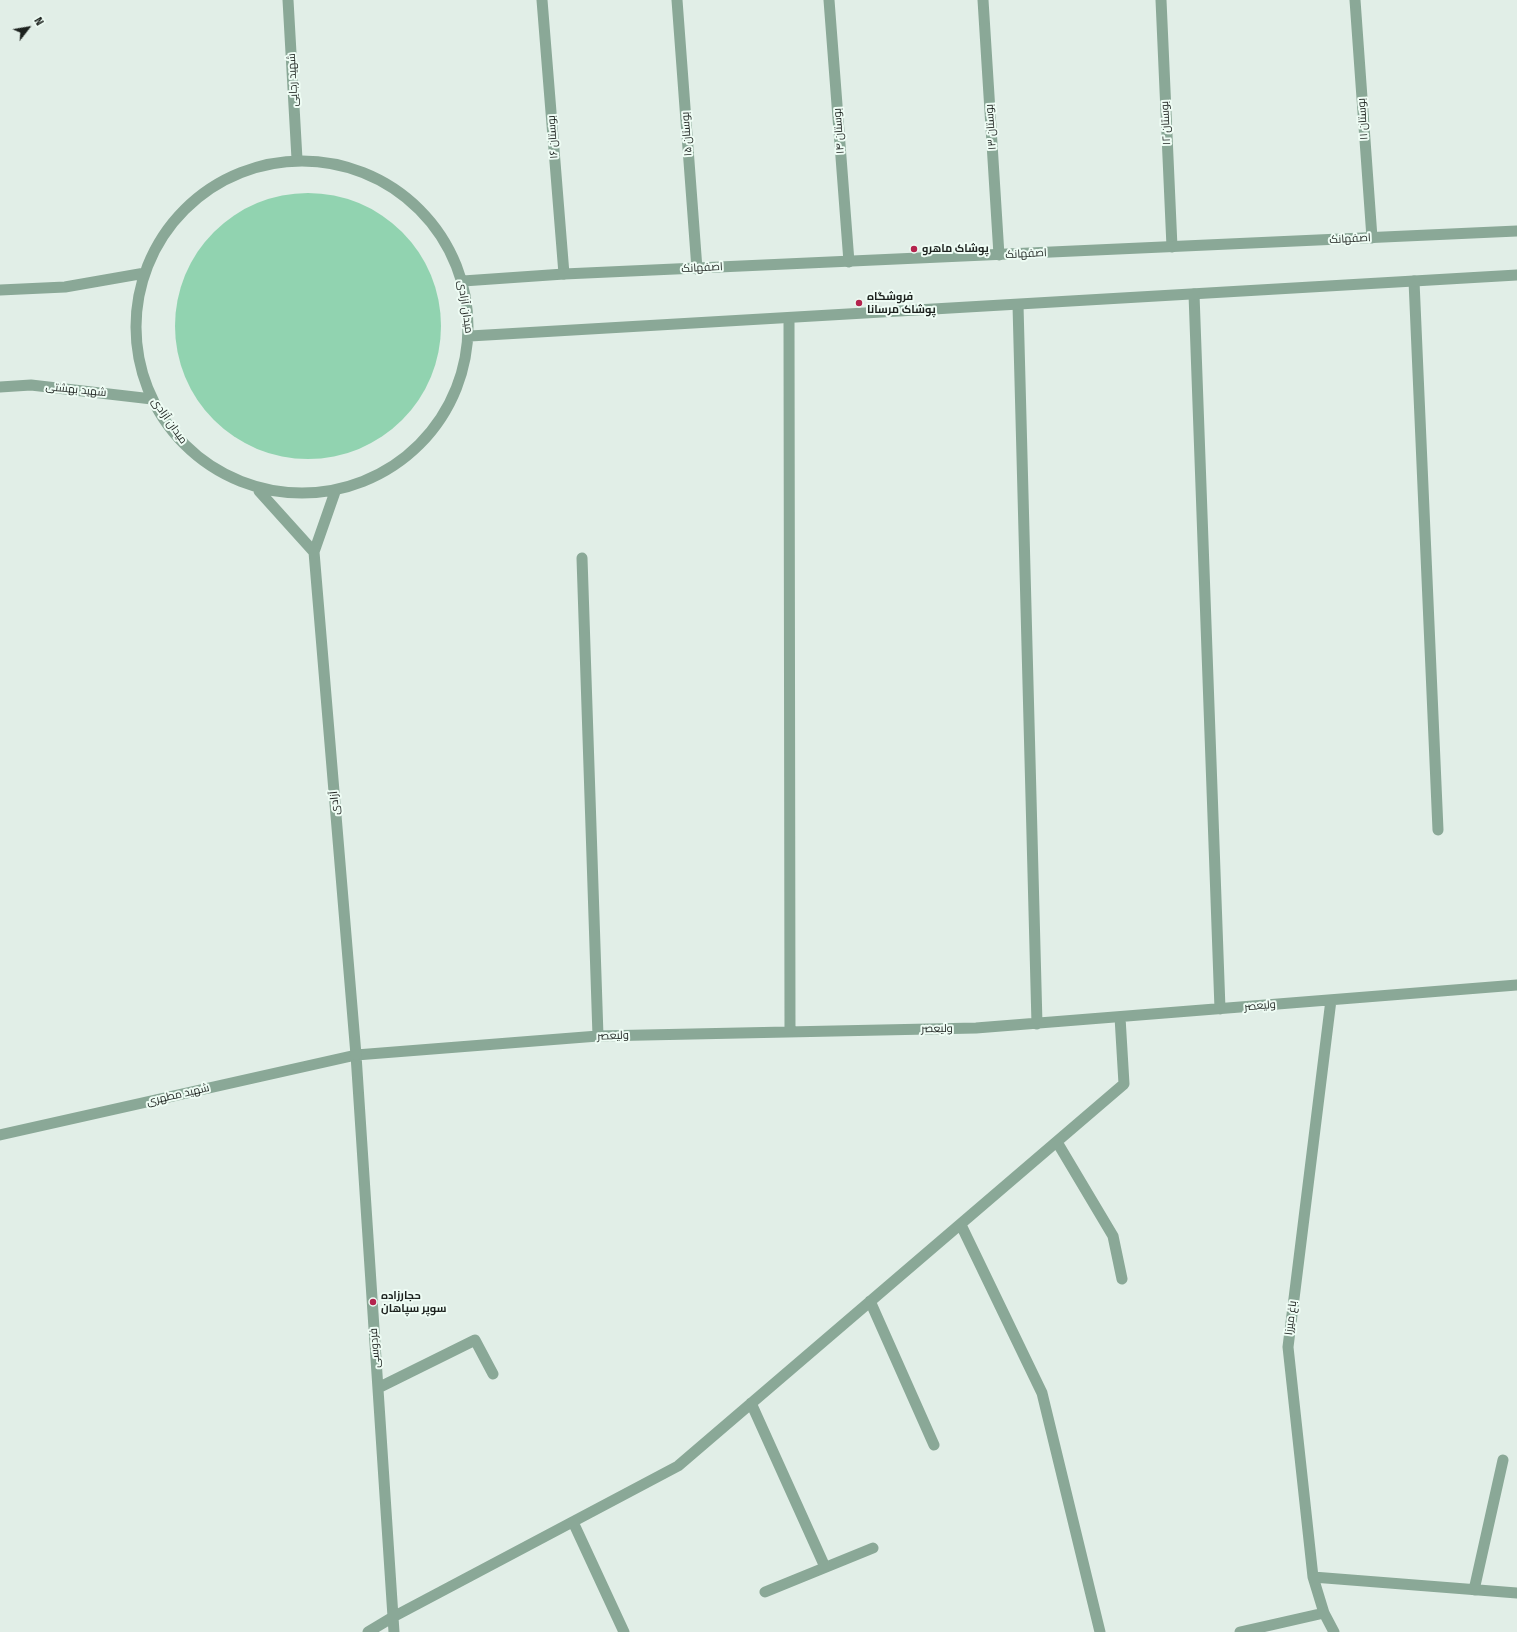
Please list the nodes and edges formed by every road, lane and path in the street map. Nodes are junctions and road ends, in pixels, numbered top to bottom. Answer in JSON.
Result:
{"nodes":[{"id":1,"x":288,"y":0,"type":"edge"},
{"id":2,"x":542,"y":0,"type":"edge"},
{"id":3,"x":677,"y":0,"type":"edge"},
{"id":4,"x":829,"y":0,"type":"edge"},
{"id":5,"x":983,"y":0,"type":"edge"},
{"id":6,"x":1161,"y":0,"type":"edge"},
{"id":7,"x":1355,"y":0,"type":"edge"},
{"id":8,"x":297,"y":159,"type":"junction"},
{"id":9,"x":1517,"y":231,"type":"edge"},
{"id":10,"x":1372,"y":238,"type":"junction"},
{"id":11,"x":1172,"y":247,"type":"junction"},
{"id":12,"x":999,"y":255,"type":"junction"},
{"id":13,"x":849,"y":262,"type":"junction"},
{"id":14,"x":697,"y":269,"type":"junction"},
{"id":15,"x":145,"y":273,"type":"junction"},
{"id":16,"x":564,"y":274,"type":"junction"},
{"id":17,"x":1517,"y":275,"type":"edge"},
{"id":18,"x":463,"y":281,"type":"junction"},
{"id":19,"x":1414,"y":281,"type":"junction"},
{"id":20,"x":0,"y":290,"type":"edge"},
{"id":21,"x":1194,"y":294,"type":"junction"},
{"id":22,"x":1018,"y":305,"type":"junction"},
{"id":23,"x":789,"y":318,"type":"junction"},
{"id":24,"x":470,"y":336,"type":"junction"},
{"id":25,"x":0,"y":387,"type":"edge"},
{"id":26,"x":152,"y":399,"type":"junction"},
{"id":27,"x":259,"y":491,"type":"junction"},
{"id":28,"x":335,"y":492,"type":"junction"},
{"id":29,"x":314,"y":552,"type":"junction"},
{"id":30,"x":582,"y":558,"type":"dead end"},
{"id":31,"x":1438,"y":830,"type":"dead end"},
{"id":32,"x":1517,"y":985,"type":"edge"},
{"id":33,"x":1331,"y":1000,"type":"junction"},
{"id":34,"x":1220,"y":1009,"type":"junction"},
{"id":35,"x":1120,"y":1017,"type":"junction"},
{"id":36,"x":1037,"y":1024,"type":"junction"},
{"id":37,"x":790,"y":1032,"type":"junction"},
{"id":38,"x":598,"y":1036,"type":"junction"},
{"id":39,"x":356,"y":1055,"type":"junction"},
{"id":40,"x":0,"y":1135,"type":"edge"},
{"id":41,"x":1057,"y":1142,"type":"junction"},
{"id":42,"x":961,"y":1224,"type":"junction"},
{"id":43,"x":1122,"y":1279,"type":"dead end"},
{"id":44,"x":870,"y":1301,"type":"junction"},
{"id":45,"x":493,"y":1374,"type":"dead end"},
{"id":46,"x":378,"y":1388,"type":"junction"},
{"id":47,"x":751,"y":1403,"type":"junction"},
{"id":48,"x":934,"y":1445,"type":"dead end"},
{"id":49,"x":1502,"y":1460,"type":"dead end"},
{"id":50,"x":573,"y":1522,"type":"junction"},
{"id":51,"x":874,"y":1548,"type":"dead end"},
{"id":52,"x":825,"y":1567,"type":"junction"},
{"id":53,"x":1313,"y":1577,"type":"junction"},
{"id":54,"x":1474,"y":1590,"type":"junction"},
{"id":55,"x":765,"y":1592,"type":"dead end"},
{"id":56,"x":1517,"y":1593,"type":"edge"},
{"id":57,"x":1324,"y":1613,"type":"junction"},
{"id":58,"x":393,"y":1617,"type":"junction"},
{"id":59,"x":368,"y":1632,"type":"edge"},
{"id":60,"x":394,"y":1632,"type":"edge"},
{"id":61,"x":624,"y":1632,"type":"edge"},
{"id":62,"x":1100,"y":1632,"type":"edge"},
{"id":63,"x":1240,"y":1632,"type":"edge"},
{"id":64,"x":1334,"y":1632,"type":"edge"}],
"edges":[{"from":1,"to":8,"type":"street","name":"شهید رجایی"},
{"from":2,"to":16,"type":"street","name":"بوستان ۱۶"},
{"from":3,"to":14,"type":"street","name":"بوستان ۱۵"},
{"from":4,"to":13,"type":"street","name":"بوستان ۱۴"},
{"from":5,"to":12,"type":"street","name":"بوستان ۱۳"},
{"from":6,"to":11,"type":"street","name":"بوستان ۱۲"},
{"from":7,"to":10,"type":"street","name":"بوستان ۱۱"},
{"from":8,"to":15,"type":"street","name":"میدان آزادی"},
{"from":8,"to":18,"type":"street","name":"میدان آزادی"},
{"from":9,"to":10,"type":"street","name":"اصفهانک"},
{"from":10,"to":11,"type":"street","name":"اصفهانک"},
{"from":11,"to":12,"type":"street","name":"اصفهانک"},
{"from":12,"to":13,"type":"street","name":"اصفهانک"},
{"from":13,"to":14,"type":"street","name":"اصفهانک"},
{"from":14,"to":16,"type":"street","name":"اصفهانک"},
{"from":15,"to":20,"type":"street"},
{"from":15,"to":26,"type":"street","name":"میدان آزادی"},
{"from":16,"to":18,"type":"street","name":"اصفهانک"},
{"from":17,"to":19,"type":"street"},
{"from":18,"to":24,"type":"street","name":"میدان آزادی"},
{"from":19,"to":21,"type":"street"},
{"from":19,"to":31,"type":"street"},
{"from":21,"to":22,"type":"street"},
{"from":21,"to":34,"type":"street"},
{"from":22,"to":23,"type":"street"},
{"from":22,"to":36,"type":"street"},
{"from":23,"to":24,"type":"street"},
{"from":23,"to":37,"type":"street"},
{"from":24,"to":28,"type":"street","name":"میدان آزادی"},
{"from":25,"to":26,"type":"street","name":"شهید بهشتی"},
{"from":26,"to":27,"type":"street","name":"میدان آزادی"},
{"from":27,"to":28,"type":"street","name":"میدان آزادی"},
{"from":27,"to":29,"type":"street"},
{"from":28,"to":29,"type":"street"},
{"from":29,"to":39,"type":"street","name":"آزادی"},
{"from":30,"to":38,"type":"street"},
{"from":32,"to":33,"type":"street","name":"ولیعصر"},
{"from":33,"to":34,"type":"street","name":"ولیعصر"},
{"from":33,"to":53,"type":"street","name":"باغ میرزا"},
{"from":34,"to":35,"type":"street","name":"ولیعصر"},
{"from":35,"to":36,"type":"street","name":"ولیعصر"},
{"from":35,"to":41,"type":"street"},
{"from":36,"to":37,"type":"street","name":"ولیعصر"},
{"from":37,"to":38,"type":"street","name":"ولیعصر"},
{"from":38,"to":39,"type":"street","name":"ولیعصر"},
{"from":39,"to":40,"type":"street","name":"شهید مطهری"},
{"from":39,"to":46,"type":"street","name":"فردوسی"},
{"from":41,"to":42,"type":"street"},
{"from":41,"to":43,"type":"street"},
{"from":42,"to":44,"type":"street"},
{"from":42,"to":62,"type":"street"},
{"from":44,"to":47,"type":"street"},
{"from":44,"to":48,"type":"street"},
{"from":45,"to":46,"type":"street"},
{"from":46,"to":58,"type":"street","name":"فردوسی"},
{"from":47,"to":50,"type":"street"},
{"from":47,"to":52,"type":"street"},
{"from":49,"to":54,"type":"street"},
{"from":50,"to":58,"type":"street"},
{"from":50,"to":61,"type":"street"},
{"from":51,"to":52,"type":"street"},
{"from":52,"to":55,"type":"street"},
{"from":53,"to":54,"type":"street"},
{"from":53,"to":57,"type":"street","name":"باغ میرزا"},
{"from":54,"to":56,"type":"street"},
{"from":57,"to":63,"type":"street"},
{"from":57,"to":64,"type":"street","name":"باغ میرزا"},
{"from":58,"to":59,"type":"street"},
{"from":58,"to":60,"type":"street","name":"فردوسی"}]}
